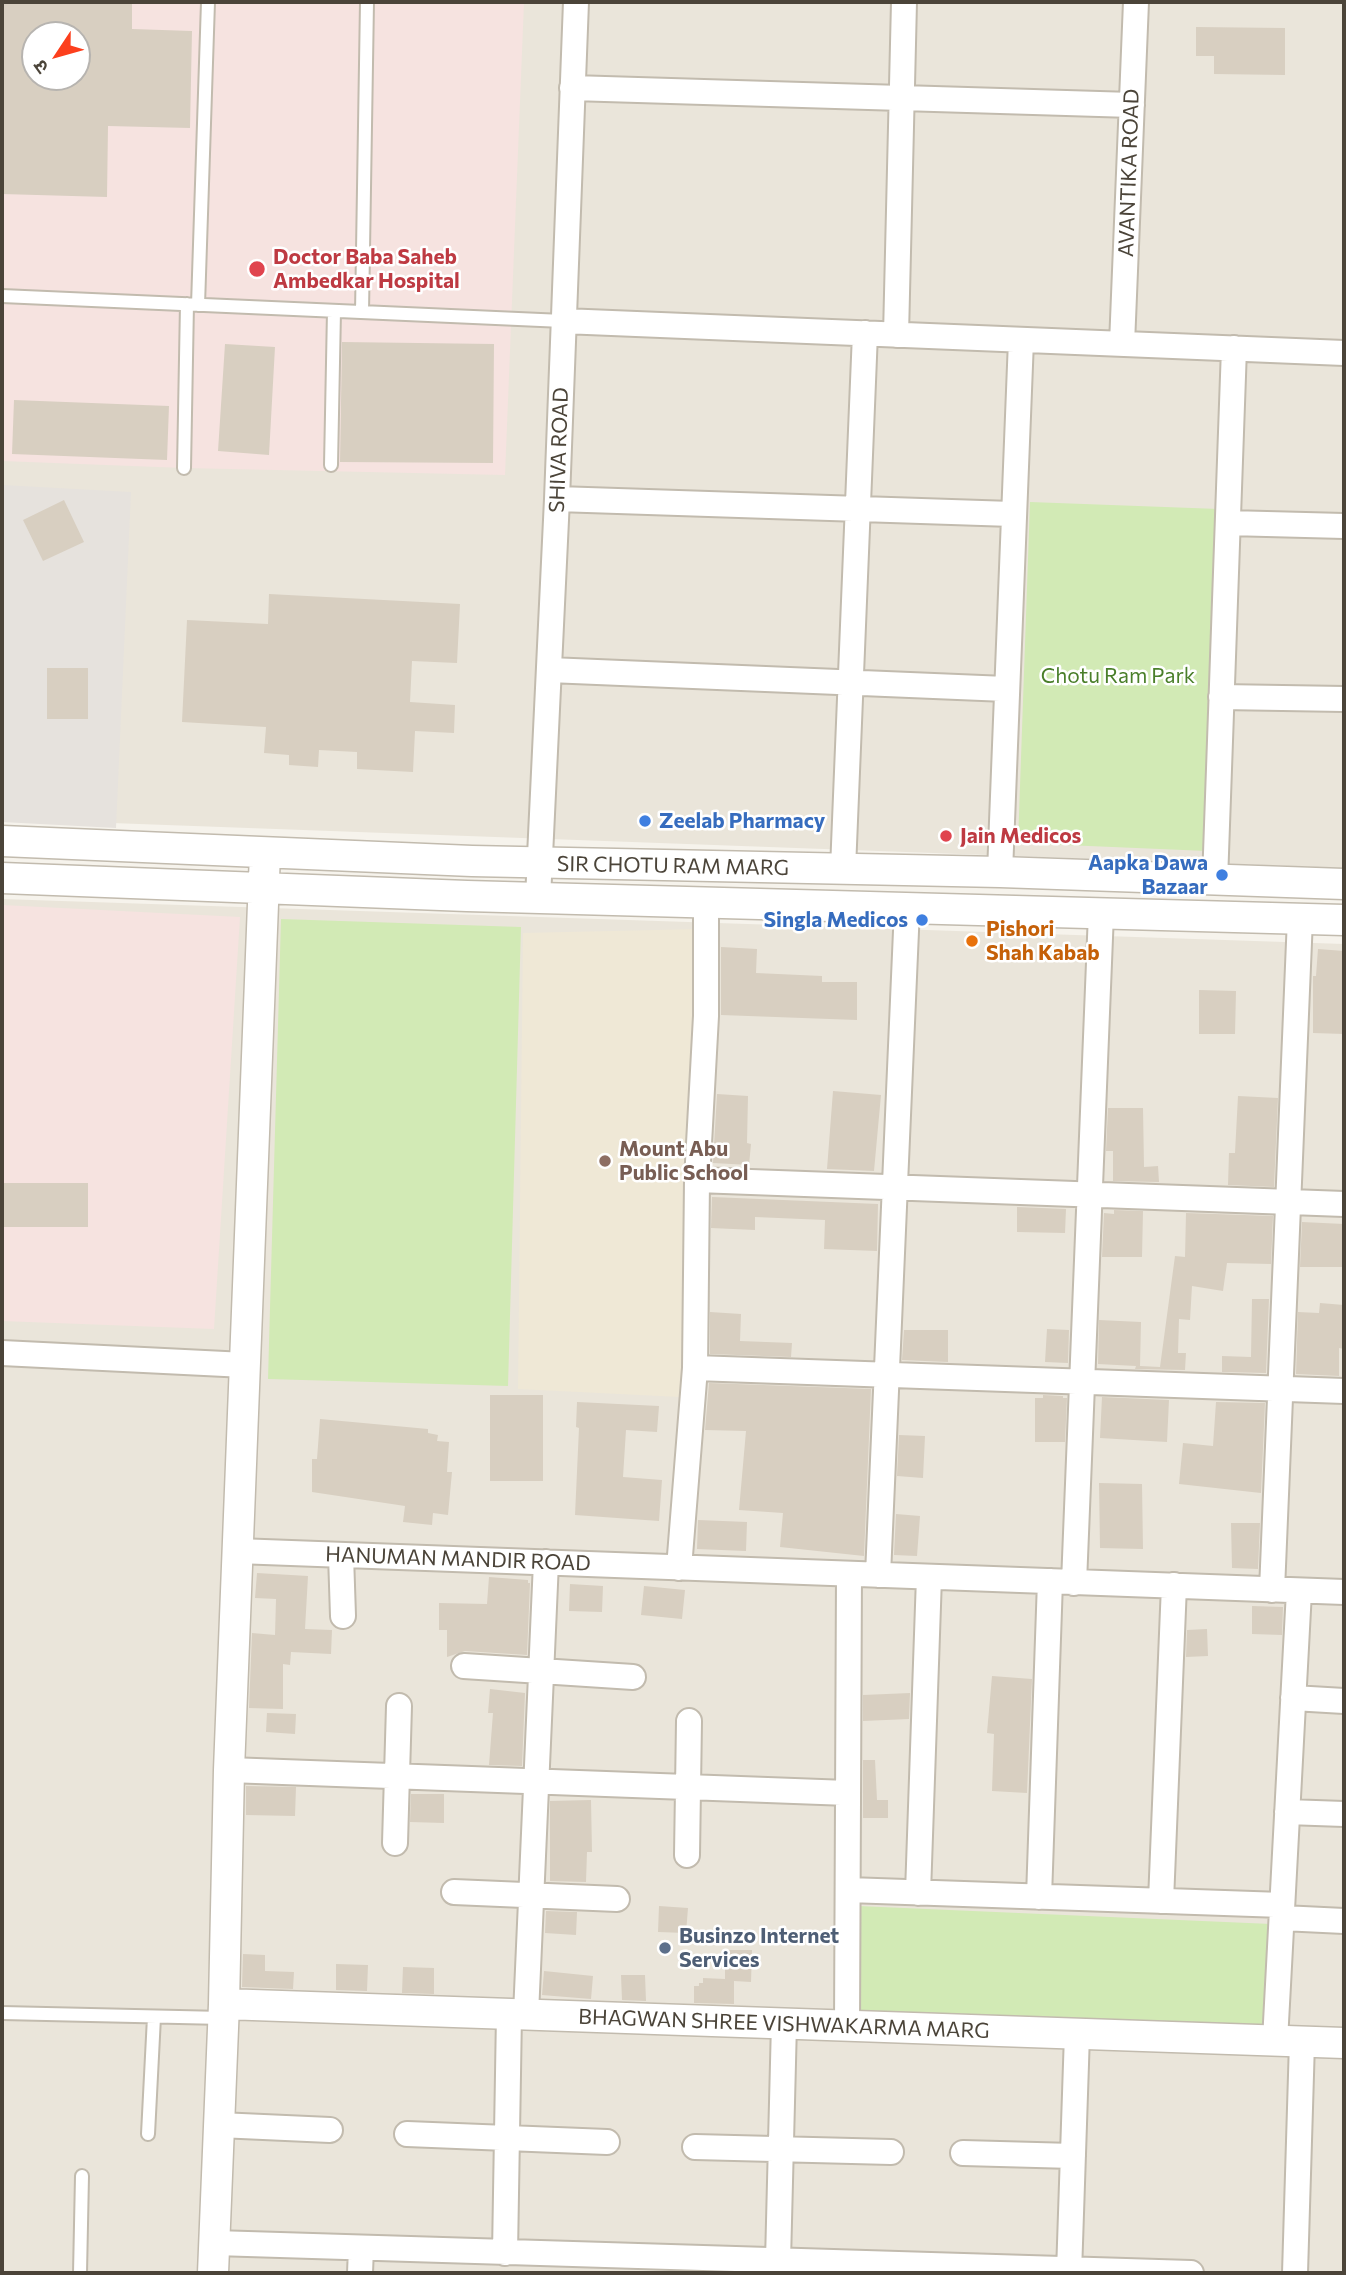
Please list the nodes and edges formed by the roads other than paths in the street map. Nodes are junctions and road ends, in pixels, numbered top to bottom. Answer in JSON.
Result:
{"nodes":[{"id":1,"x":208,"y":2,"type":"edge"},
{"id":2,"x":367,"y":2,"type":"edge"},
{"id":3,"x":576,"y":2,"type":"edge"},
{"id":4,"x":904,"y":2,"type":"edge"},
{"id":5,"x":1136,"y":2,"type":"edge"},
{"id":6,"x":572,"y":88,"type":"junction"},
{"id":7,"x":902,"y":98,"type":"junction"},
{"id":8,"x":1132,"y":105,"type":"junction"},
{"id":9,"x":2,"y":296,"type":"edge"},
{"id":10,"x":193,"y":305,"type":"junction"},
{"id":11,"x":334,"y":311,"type":"junction"},
{"id":12,"x":362,"y":312,"type":"junction"},
{"id":13,"x":563,"y":321,"type":"junction"},
{"id":14,"x":865,"y":333,"type":"junction"},
{"id":15,"x":896,"y":335,"type":"junction"},
{"id":16,"x":1021,"y":340,"type":"junction"},
{"id":17,"x":1122,"y":344,"type":"junction"},
{"id":18,"x":1234,"y":348,"type":"junction"},
{"id":19,"x":1344,"y":353,"type":"edge"},
{"id":20,"x":331,"y":465,"type":"dead end"},
{"id":21,"x":184,"y":468,"type":"dead end"},
{"id":22,"x":557,"y":499,"type":"junction"},
{"id":23,"x":858,"y":509,"type":"junction"},
{"id":24,"x":1012,"y":514,"type":"junction"},
{"id":25,"x":1228,"y":523,"type":"junction"},
{"id":26,"x":1344,"y":526,"type":"edge"},
{"id":27,"x":550,"y":670,"type":"junction"},
{"id":28,"x":851,"y":682,"type":"junction"},
{"id":29,"x":1006,"y":688,"type":"junction"},
{"id":30,"x":1221,"y":697,"type":"junction"},
{"id":31,"x":1344,"y":699,"type":"edge"},
{"id":32,"x":2,"y":841,"type":"edge"},
{"id":33,"x":265,"y":853,"type":"junction"},
{"id":34,"x":540,"y":863,"type":"junction"},
{"id":35,"x":843,"y":869,"type":"junction"},
{"id":36,"x":1000,"y":872,"type":"junction"},
{"id":37,"x":2,"y":878,"type":"edge"},
{"id":38,"x":1215,"y":881,"type":"junction"},
{"id":39,"x":1344,"y":884,"type":"edge"},
{"id":40,"x":264,"y":888,"type":"junction"},
{"id":41,"x":538,"y":898,"type":"junction"},
{"id":42,"x":706,"y":902,"type":"junction"},
{"id":43,"x":907,"y":908,"type":"junction"},
{"id":44,"x":1101,"y":913,"type":"junction"},
{"id":45,"x":1300,"y":918,"type":"junction"},
{"id":46,"x":1344,"y":919,"type":"edge"},
{"id":47,"x":697,"y":1180,"type":"junction"},
{"id":48,"x":895,"y":1188,"type":"junction"},
{"id":49,"x":1090,"y":1194,"type":"junction"},
{"id":50,"x":1288,"y":1202,"type":"junction"},
{"id":51,"x":1344,"y":1204,"type":"edge"},
{"id":52,"x":2,"y":1353,"type":"edge"},
{"id":53,"x":244,"y":1365,"type":"junction"},
{"id":54,"x":695,"y":1368,"type":"junction"},
{"id":55,"x":886,"y":1374,"type":"junction"},
{"id":56,"x":1082,"y":1382,"type":"junction"},
{"id":57,"x":1280,"y":1389,"type":"junction"},
{"id":58,"x":1344,"y":1391,"type":"edge"},
{"id":59,"x":237,"y":1551,"type":"junction"},
{"id":60,"x":341,"y":1555,"type":"junction"},
{"id":61,"x":546,"y":1562,"type":"junction"},
{"id":62,"x":679,"y":1568,"type":"junction"},
{"id":63,"x":849,"y":1574,"type":"junction"},
{"id":64,"x":878,"y":1575,"type":"junction"},
{"id":65,"x":929,"y":1577,"type":"junction"},
{"id":66,"x":1062,"y":1582,"type":"junction"},
{"id":67,"x":1174,"y":1585,"type":"junction"},
{"id":68,"x":1272,"y":1590,"type":"junction"},
{"id":69,"x":1299,"y":1591,"type":"junction"},
{"id":70,"x":1344,"y":1592,"type":"edge"},
{"id":71,"x":342,"y":1616,"type":"dead end"},
{"id":72,"x":464,"y":1666,"type":"dead end"},
{"id":73,"x":541,"y":1671,"type":"junction"},
{"id":74,"x":633,"y":1677,"type":"dead end"},
{"id":75,"x":1293,"y":1698,"type":"junction"},
{"id":76,"x":1344,"y":1701,"type":"edge"},
{"id":77,"x":399,"y":1706,"type":"dead end"},
{"id":78,"x":689,"y":1721,"type":"dead end"},
{"id":79,"x":229,"y":1770,"type":"junction"},
{"id":80,"x":397,"y":1776,"type":"junction"},
{"id":81,"x":536,"y":1781,"type":"junction"},
{"id":82,"x":688,"y":1787,"type":"junction"},
{"id":83,"x":848,"y":1793,"type":"junction"},
{"id":84,"x":1287,"y":1812,"type":"junction"},
{"id":85,"x":1344,"y":1814,"type":"edge"},
{"id":86,"x":395,"y":1843,"type":"dead end"},
{"id":87,"x":687,"y":1855,"type":"dead end"},
{"id":88,"x":848,"y":1890,"type":"junction"},
{"id":89,"x":454,"y":1892,"type":"dead end"},
{"id":90,"x":918,"y":1893,"type":"junction"},
{"id":91,"x":531,"y":1895,"type":"junction"},
{"id":92,"x":1039,"y":1897,"type":"junction"},
{"id":93,"x":617,"y":1899,"type":"dead end"},
{"id":94,"x":1161,"y":1901,"type":"junction"},
{"id":95,"x":1282,"y":1912,"type":"junction"},
{"id":96,"x":1344,"y":1921,"type":"edge"},
{"id":97,"x":223,"y":2011,"type":"junction"},
{"id":98,"x":2,"y":2013,"type":"edge"},
{"id":99,"x":518,"y":2014,"type":"junction"},
{"id":100,"x":154,"y":2017,"type":"junction"},
{"id":101,"x":784,"y":2023,"type":"junction"},
{"id":102,"x":847,"y":2026,"type":"junction"},
{"id":103,"x":1077,"y":2034,"type":"junction"},
{"id":104,"x":1289,"y":2041,"type":"junction"},
{"id":105,"x":1344,"y":2043,"type":"edge"},
{"id":106,"x":219,"y":2126,"type":"junction"},
{"id":107,"x":330,"y":2130,"type":"dead end"},
{"id":108,"x":148,"y":2134,"type":"dead end"},
{"id":109,"x":407,"y":2134,"type":"dead end"},
{"id":110,"x":507,"y":2138,"type":"junction"},
{"id":111,"x":607,"y":2143,"type":"dead end"},
{"id":112,"x":695,"y":2147,"type":"dead end"},
{"id":113,"x":781,"y":2150,"type":"junction"},
{"id":114,"x":891,"y":2152,"type":"dead end"},
{"id":115,"x":963,"y":2153,"type":"dead end"},
{"id":116,"x":1073,"y":2157,"type":"junction"},
{"id":117,"x":82,"y":2176,"type":"dead end"},
{"id":118,"x":215,"y":2243,"type":"junction"},
{"id":119,"x":361,"y":2248,"type":"junction"},
{"id":120,"x":505,"y":2252,"type":"junction"},
{"id":121,"x":778,"y":2261,"type":"junction"},
{"id":122,"x":638,"y":2265,"type":"edge"},
{"id":123,"x":916,"y":2270,"type":"edge"},
{"id":124,"x":1069,"y":2272,"type":"edge"},
{"id":125,"x":80,"y":2273,"type":"edge"},
{"id":126,"x":213,"y":2273,"type":"edge"},
{"id":127,"x":360,"y":2273,"type":"edge"},
{"id":128,"x":1191,"y":2273,"type":"edge"},
{"id":129,"x":1295,"y":2273,"type":"edge"}],
"edges":[{"from":1,"to":10,"type":"lane"},
{"from":2,"to":12,"type":"lane"},
{"from":3,"to":6,"type":"street","name":"SHIVA ROAD"},
{"from":4,"to":7,"type":"street"},
{"from":5,"to":8,"type":"street","name":"AVANTIKA ROAD"},
{"from":6,"to":7,"type":"street"},
{"from":6,"to":13,"type":"street","name":"SHIVA ROAD"},
{"from":7,"to":8,"type":"street"},
{"from":7,"to":15,"type":"street"},
{"from":8,"to":17,"type":"street","name":"AVANTIKA ROAD"},
{"from":9,"to":10,"type":"lane"},
{"from":10,"to":11,"type":"lane"},
{"from":10,"to":21,"type":"lane"},
{"from":11,"to":12,"type":"lane"},
{"from":11,"to":20,"type":"lane"},
{"from":12,"to":13,"type":"lane"},
{"from":13,"to":14,"type":"street"},
{"from":13,"to":22,"type":"street","name":"SHIVA ROAD"},
{"from":14,"to":15,"type":"street"},
{"from":14,"to":23,"type":"street"},
{"from":15,"to":16,"type":"street"},
{"from":16,"to":17,"type":"street"},
{"from":16,"to":24,"type":"street"},
{"from":17,"to":18,"type":"street"},
{"from":18,"to":19,"type":"street"},
{"from":18,"to":25,"type":"street"},
{"from":22,"to":23,"type":"street"},
{"from":22,"to":27,"type":"street","name":"SHIVA ROAD"},
{"from":23,"to":24,"type":"street"},
{"from":23,"to":28,"type":"street"},
{"from":24,"to":29,"type":"street"},
{"from":25,"to":26,"type":"street"},
{"from":25,"to":30,"type":"street"},
{"from":27,"to":28,"type":"street"},
{"from":27,"to":34,"type":"street","name":"SHIVA ROAD"},
{"from":28,"to":29,"type":"street"},
{"from":28,"to":35,"type":"street"},
{"from":29,"to":36,"type":"street"},
{"from":30,"to":31,"type":"street"},
{"from":30,"to":38,"type":"street"},
{"from":32,"to":33,"type":"street","name":"SIR CHOTU RAM MARG"},
{"from":33,"to":34,"type":"street","name":"SIR CHOTU RAM MARG"},
{"from":33,"to":40,"type":"street"},
{"from":34,"to":35,"type":"street","name":"SIR CHOTU RAM MARG"},
{"from":34,"to":41,"type":"street","name":"SHIVA ROAD"},
{"from":35,"to":36,"type":"street","name":"SIR CHOTU RAM MARG"},
{"from":36,"to":38,"type":"street","name":"SIR CHOTU RAM MARG"},
{"from":37,"to":40,"type":"street","name":"SIR CHOTU RAM MARG"},
{"from":38,"to":39,"type":"street","name":"SIR CHOTU RAM MARG"},
{"from":40,"to":41,"type":"street","name":"SIR CHOTU RAM MARG"},
{"from":40,"to":53,"type":"street"},
{"from":41,"to":42,"type":"street","name":"SIR CHOTU RAM MARG"},
{"from":42,"to":43,"type":"street","name":"SIR CHOTU RAM MARG"},
{"from":42,"to":47,"type":"street"},
{"from":43,"to":44,"type":"street","name":"SIR CHOTU RAM MARG"},
{"from":43,"to":48,"type":"street"},
{"from":44,"to":45,"type":"street","name":"SIR CHOTU RAM MARG"},
{"from":44,"to":49,"type":"street"},
{"from":45,"to":46,"type":"street","name":"SIR CHOTU RAM MARG"},
{"from":45,"to":50,"type":"street"},
{"from":47,"to":48,"type":"street"},
{"from":47,"to":54,"type":"street"},
{"from":48,"to":49,"type":"street"},
{"from":48,"to":55,"type":"street"},
{"from":49,"to":50,"type":"street"},
{"from":49,"to":56,"type":"street"},
{"from":50,"to":51,"type":"street"},
{"from":50,"to":57,"type":"street"},
{"from":52,"to":53,"type":"street"},
{"from":53,"to":59,"type":"street"},
{"from":54,"to":55,"type":"street"},
{"from":54,"to":62,"type":"street"},
{"from":55,"to":56,"type":"street"},
{"from":55,"to":64,"type":"street"},
{"from":56,"to":57,"type":"street"},
{"from":56,"to":66,"type":"street"},
{"from":57,"to":58,"type":"street"},
{"from":57,"to":68,"type":"street"},
{"from":59,"to":60,"type":"street","name":"HANUMAN MANDIR ROAD"},
{"from":59,"to":79,"type":"street"},
{"from":60,"to":61,"type":"street","name":"HANUMAN MANDIR ROAD"},
{"from":60,"to":71,"type":"street"},
{"from":61,"to":62,"type":"street","name":"HANUMAN MANDIR ROAD"},
{"from":61,"to":73,"type":"street"},
{"from":62,"to":63,"type":"street","name":"HANUMAN MANDIR ROAD"},
{"from":63,"to":64,"type":"street","name":"HANUMAN MANDIR ROAD"},
{"from":63,"to":83,"type":"street"},
{"from":64,"to":65,"type":"street","name":"HANUMAN MANDIR ROAD"},
{"from":65,"to":66,"type":"street","name":"HANUMAN MANDIR ROAD"},
{"from":65,"to":90,"type":"street"},
{"from":66,"to":67,"type":"street","name":"HANUMAN MANDIR ROAD"},
{"from":66,"to":92,"type":"street"},
{"from":67,"to":68,"type":"street","name":"HANUMAN MANDIR ROAD"},
{"from":67,"to":94,"type":"street"},
{"from":68,"to":69,"type":"street","name":"HANUMAN MANDIR ROAD"},
{"from":69,"to":70,"type":"street","name":"HANUMAN MANDIR ROAD"},
{"from":69,"to":75,"type":"street"},
{"from":72,"to":73,"type":"street"},
{"from":73,"to":74,"type":"street"},
{"from":73,"to":81,"type":"street"},
{"from":75,"to":76,"type":"street"},
{"from":75,"to":84,"type":"street"},
{"from":77,"to":80,"type":"street"},
{"from":78,"to":82,"type":"street"},
{"from":79,"to":80,"type":"street"},
{"from":79,"to":97,"type":"street"},
{"from":80,"to":81,"type":"street"},
{"from":80,"to":86,"type":"street"},
{"from":81,"to":82,"type":"street"},
{"from":81,"to":91,"type":"street"},
{"from":82,"to":83,"type":"street"},
{"from":82,"to":87,"type":"street"},
{"from":83,"to":88,"type":"street"},
{"from":84,"to":85,"type":"street"},
{"from":84,"to":95,"type":"street"},
{"from":88,"to":90,"type":"street"},
{"from":88,"to":102,"type":"street"},
{"from":89,"to":91,"type":"street"},
{"from":90,"to":92,"type":"street"},
{"from":91,"to":93,"type":"street"},
{"from":91,"to":99,"type":"street"},
{"from":92,"to":94,"type":"street"},
{"from":94,"to":95,"type":"street"},
{"from":95,"to":96,"type":"street"},
{"from":95,"to":104,"type":"street"},
{"from":97,"to":99,"type":"street","name":"BHAGWAN SHREE VISHWAKARMA MARG"},
{"from":97,"to":100,"type":"lane"},
{"from":97,"to":106,"type":"street"},
{"from":98,"to":100,"type":"lane"},
{"from":99,"to":101,"type":"street","name":"BHAGWAN SHREE VISHWAKARMA MARG"},
{"from":99,"to":110,"type":"street"},
{"from":100,"to":108,"type":"lane"},
{"from":101,"to":102,"type":"street","name":"BHAGWAN SHREE VISHWAKARMA MARG"},
{"from":101,"to":113,"type":"street"},
{"from":102,"to":103,"type":"street","name":"BHAGWAN SHREE VISHWAKARMA MARG"},
{"from":103,"to":104,"type":"street","name":"BHAGWAN SHREE VISHWAKARMA MARG"},
{"from":103,"to":116,"type":"street"},
{"from":104,"to":105,"type":"street","name":"BHAGWAN SHREE VISHWAKARMA MARG"},
{"from":104,"to":129,"type":"street"},
{"from":106,"to":107,"type":"street"},
{"from":106,"to":118,"type":"street"},
{"from":109,"to":110,"type":"street"},
{"from":110,"to":111,"type":"street"},
{"from":110,"to":120,"type":"street"},
{"from":112,"to":113,"type":"street"},
{"from":113,"to":114,"type":"street"},
{"from":113,"to":121,"type":"street"},
{"from":115,"to":116,"type":"street"},
{"from":116,"to":124,"type":"street"},
{"from":117,"to":125,"type":"lane"},
{"from":118,"to":119,"type":"street"},
{"from":118,"to":126,"type":"street"},
{"from":119,"to":120,"type":"street"},
{"from":119,"to":127,"type":"street"},
{"from":120,"to":122,"type":"street"},
{"from":121,"to":122,"type":"street"},
{"from":121,"to":123,"type":"street"},
{"from":123,"to":124,"type":"street"},
{"from":124,"to":128,"type":"street"}]}
